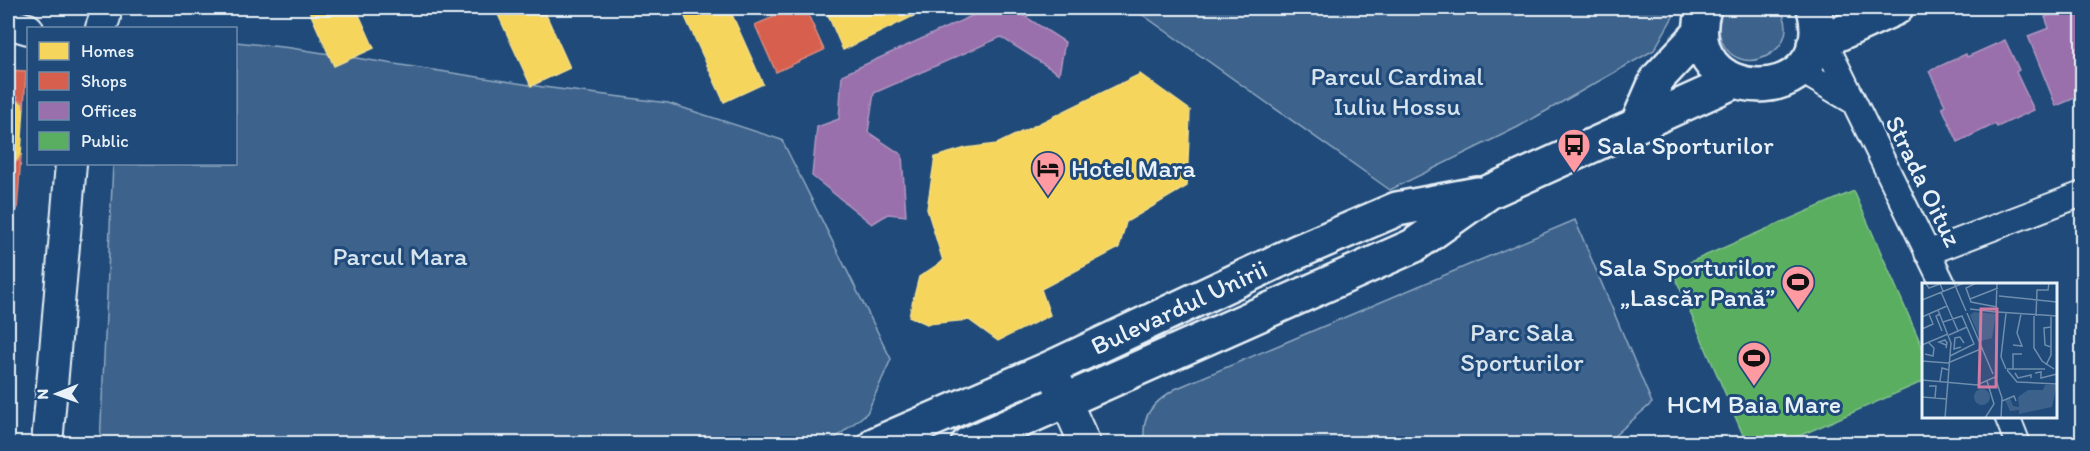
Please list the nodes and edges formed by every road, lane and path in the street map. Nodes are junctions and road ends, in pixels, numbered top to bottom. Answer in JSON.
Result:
{"nodes":[{"id":1,"x":43,"y":8,"type":"edge"},
{"id":2,"x":104,"y":8,"type":"edge"},
{"id":3,"x":1896,"y":8,"type":"edge"},
{"id":4,"x":1702,"y":20,"type":"edge"},
{"id":5,"x":8,"y":23,"type":"edge"},
{"id":6,"x":46,"y":27,"type":"edge"},
{"id":7,"x":101,"y":27,"type":"edge"},
{"id":8,"x":27,"y":29,"type":"edge"},
{"id":9,"x":1814,"y":38,"type":"edge"},
{"id":10,"x":1736,"y":81,"type":"junction"},
{"id":11,"x":1854,"y":102,"type":"junction"},
{"id":12,"x":1637,"y":125,"type":"junction"},
{"id":13,"x":71,"y":165,"type":"edge"},
{"id":14,"x":1489,"y":192,"type":"junction"},
{"id":15,"x":2082,"y":194,"type":"edge"},
{"id":16,"x":1927,"y":253,"type":"junction"},
{"id":17,"x":1942,"y":283,"type":"edge"},
{"id":18,"x":1051,"y":368,"type":"junction"},
{"id":19,"x":1065,"y":400,"type":"junction"},
{"id":20,"x":2007,"y":418,"type":"edge"},
{"id":21,"x":47,"y":444,"type":"edge"},
{"id":22,"x":876,"y":444,"type":"edge"},
{"id":23,"x":968,"y":444,"type":"edge"},
{"id":24,"x":1084,"y":444,"type":"edge"},
{"id":25,"x":2018,"y":444,"type":"edge"}],
"edges":[{"from":1,"to":6,"type":"street"},
{"from":2,"to":7,"type":"street"},
{"from":3,"to":9,"type":"main road"},
{"from":4,"to":10,"type":"main road"},
{"from":4,"to":12,"type":"main road"},
{"from":5,"to":8,"type":"street"},
{"from":9,"to":10,"type":"main road"},
{"from":9,"to":11,"type":"street","name":"Strada Oituz"},
{"from":9,"to":11,"type":"street","name":"Strada Oituz"},
{"from":10,"to":12,"type":"main road","name":"Bulevardul Unirii"},
{"from":11,"to":16,"type":"street","name":"Strada Oituz"},
{"from":12,"to":14,"type":"main road","name":"Bulevardul Unirii"},
{"from":13,"to":21,"type":"street"},
{"from":14,"to":18,"type":"main road","name":"Bulevardul Unirii"},
{"from":14,"to":19,"type":"main road","name":"Bulevardul Unirii"},
{"from":15,"to":16,"type":"street"},
{"from":16,"to":17,"type":"street","name":"Strada Oituz"},
{"from":18,"to":19,"type":"street"},
{"from":18,"to":22,"type":"main road","name":"Bulevardul Unirii"},
{"from":19,"to":23,"type":"main road","name":"Bulevardul Unirii"},
{"from":19,"to":24,"type":"street"},
{"from":20,"to":25,"type":"street"}]}
